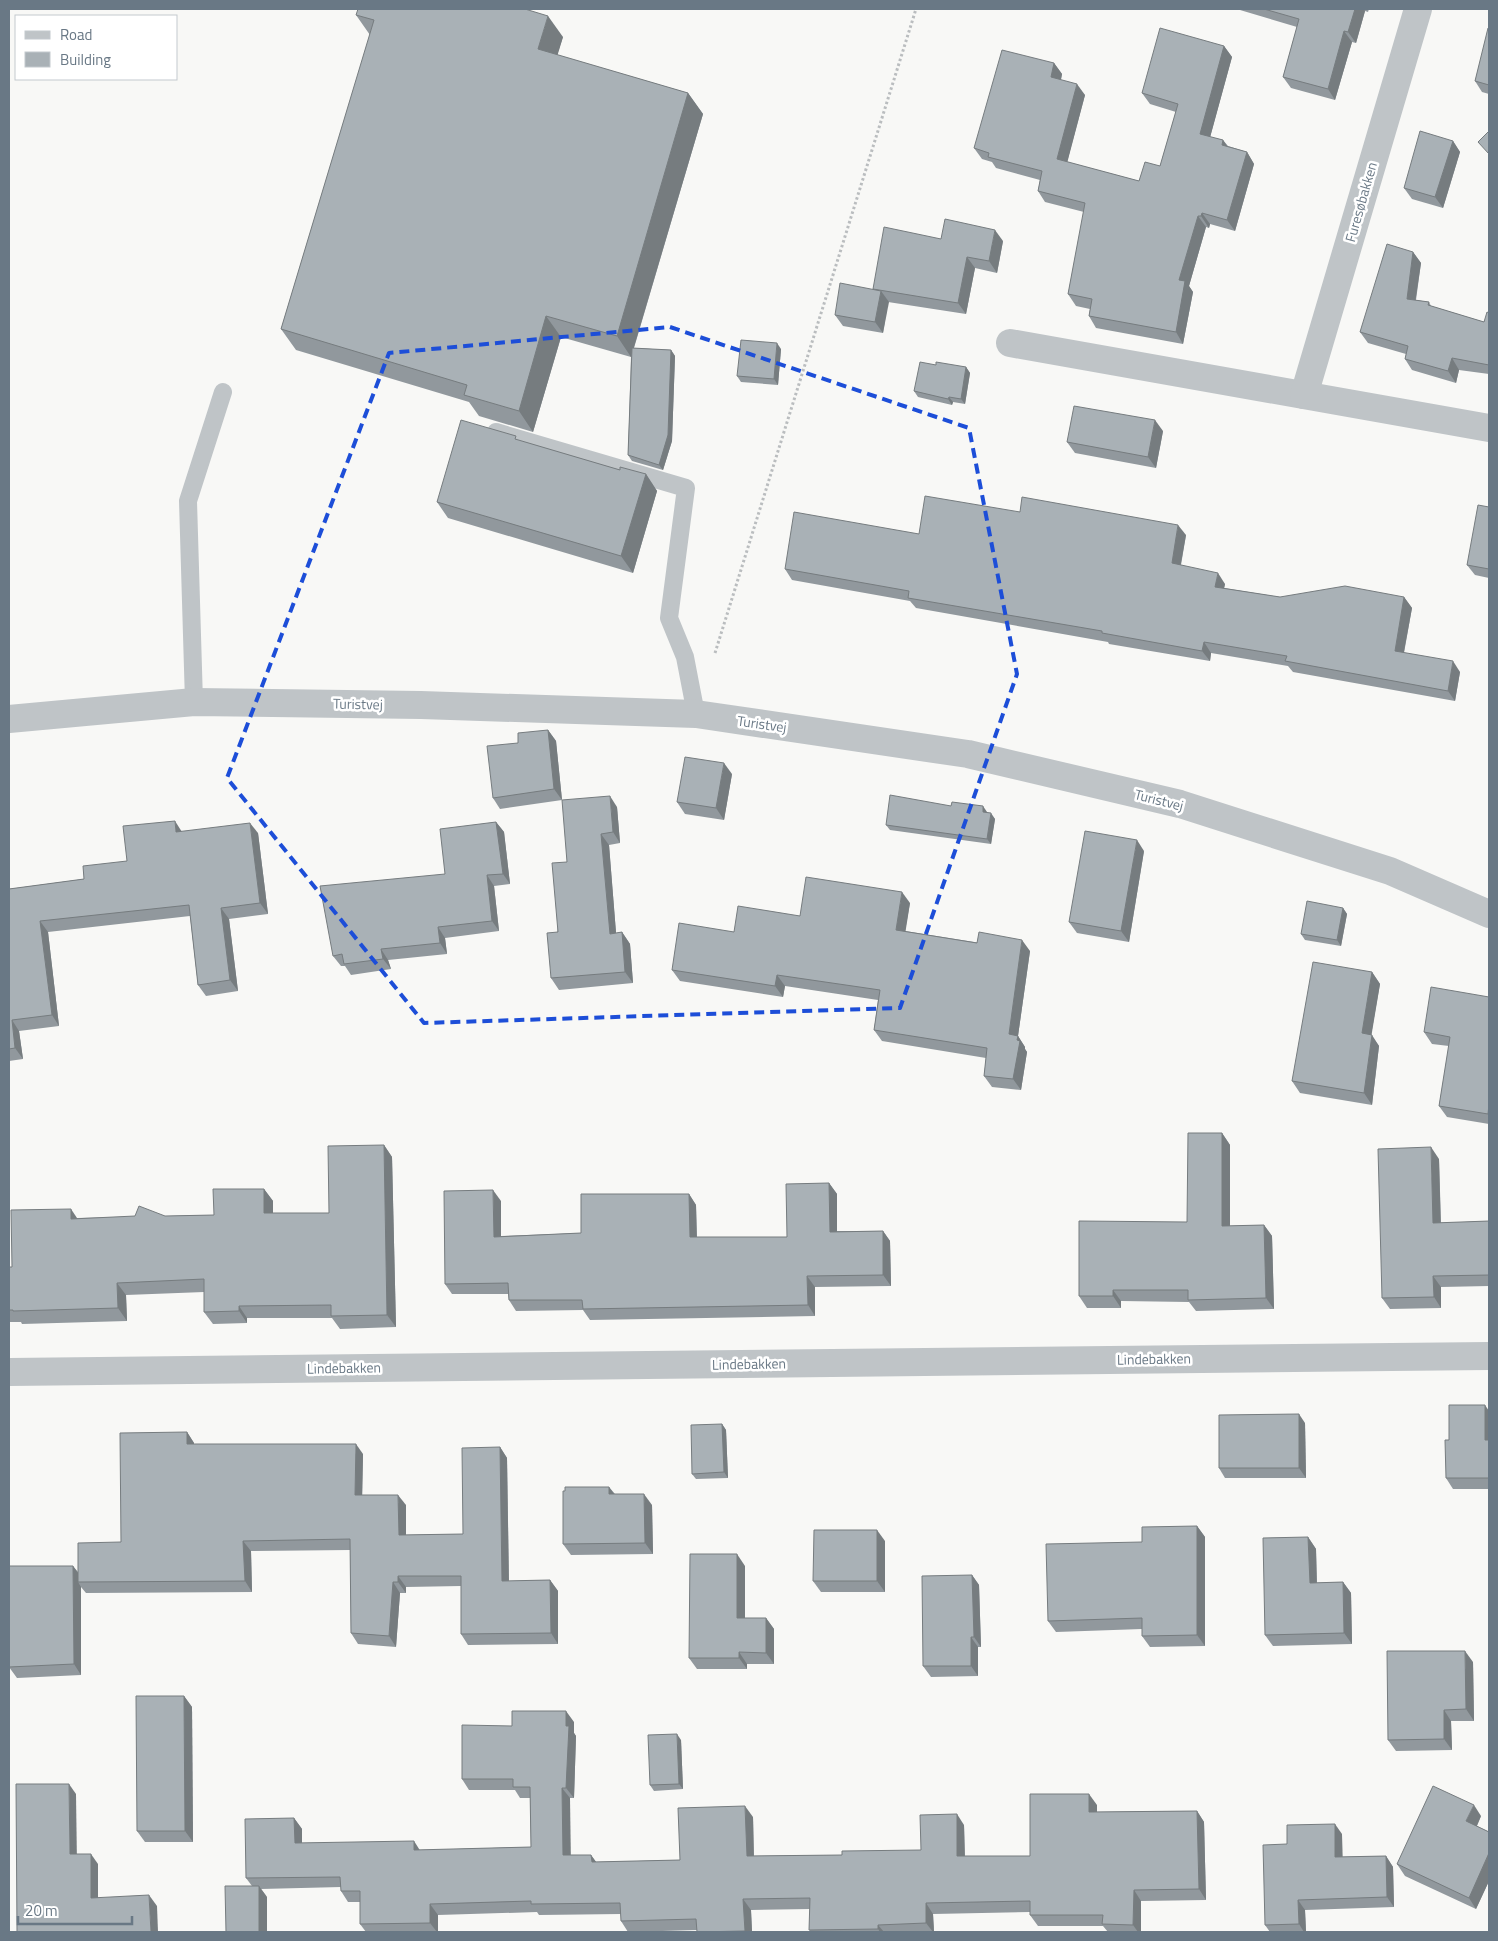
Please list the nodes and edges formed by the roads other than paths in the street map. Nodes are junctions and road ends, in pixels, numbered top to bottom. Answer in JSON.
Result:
{"nodes":[{"id":1,"x":1418,"y":9,"type":"edge"},
{"id":2,"x":1010,"y":343,"type":"dead end"},
{"id":3,"x":223,"y":392,"type":"dead end"},
{"id":4,"x":1304,"y":395,"type":"junction"},
{"id":5,"x":479,"y":427,"type":"edge"},
{"id":6,"x":1489,"y":428,"type":"edge"},
{"id":7,"x":194,"y":702,"type":"junction"},
{"id":8,"x":696,"y":714,"type":"junction"},
{"id":9,"x":9,"y":719,"type":"edge"},
{"id":10,"x":1489,"y":914,"type":"edge"},
{"id":11,"x":1489,"y":1356,"type":"edge"},
{"id":12,"x":9,"y":1372,"type":"edge"}],
"edges":[{"from":1,"to":4,"type":"street","name":"Furesøbakken"},
{"from":2,"to":4,"type":"street"},
{"from":3,"to":7,"type":"lane"},
{"from":4,"to":6,"type":"street"},
{"from":5,"to":8,"type":"lane"},
{"from":7,"to":8,"type":"street","name":"Turistvej"},
{"from":7,"to":9,"type":"street","name":"Turistvej"},
{"from":8,"to":10,"type":"street","name":"Turistvej"},
{"from":11,"to":12,"type":"street","name":"Lindebakken"}]}
